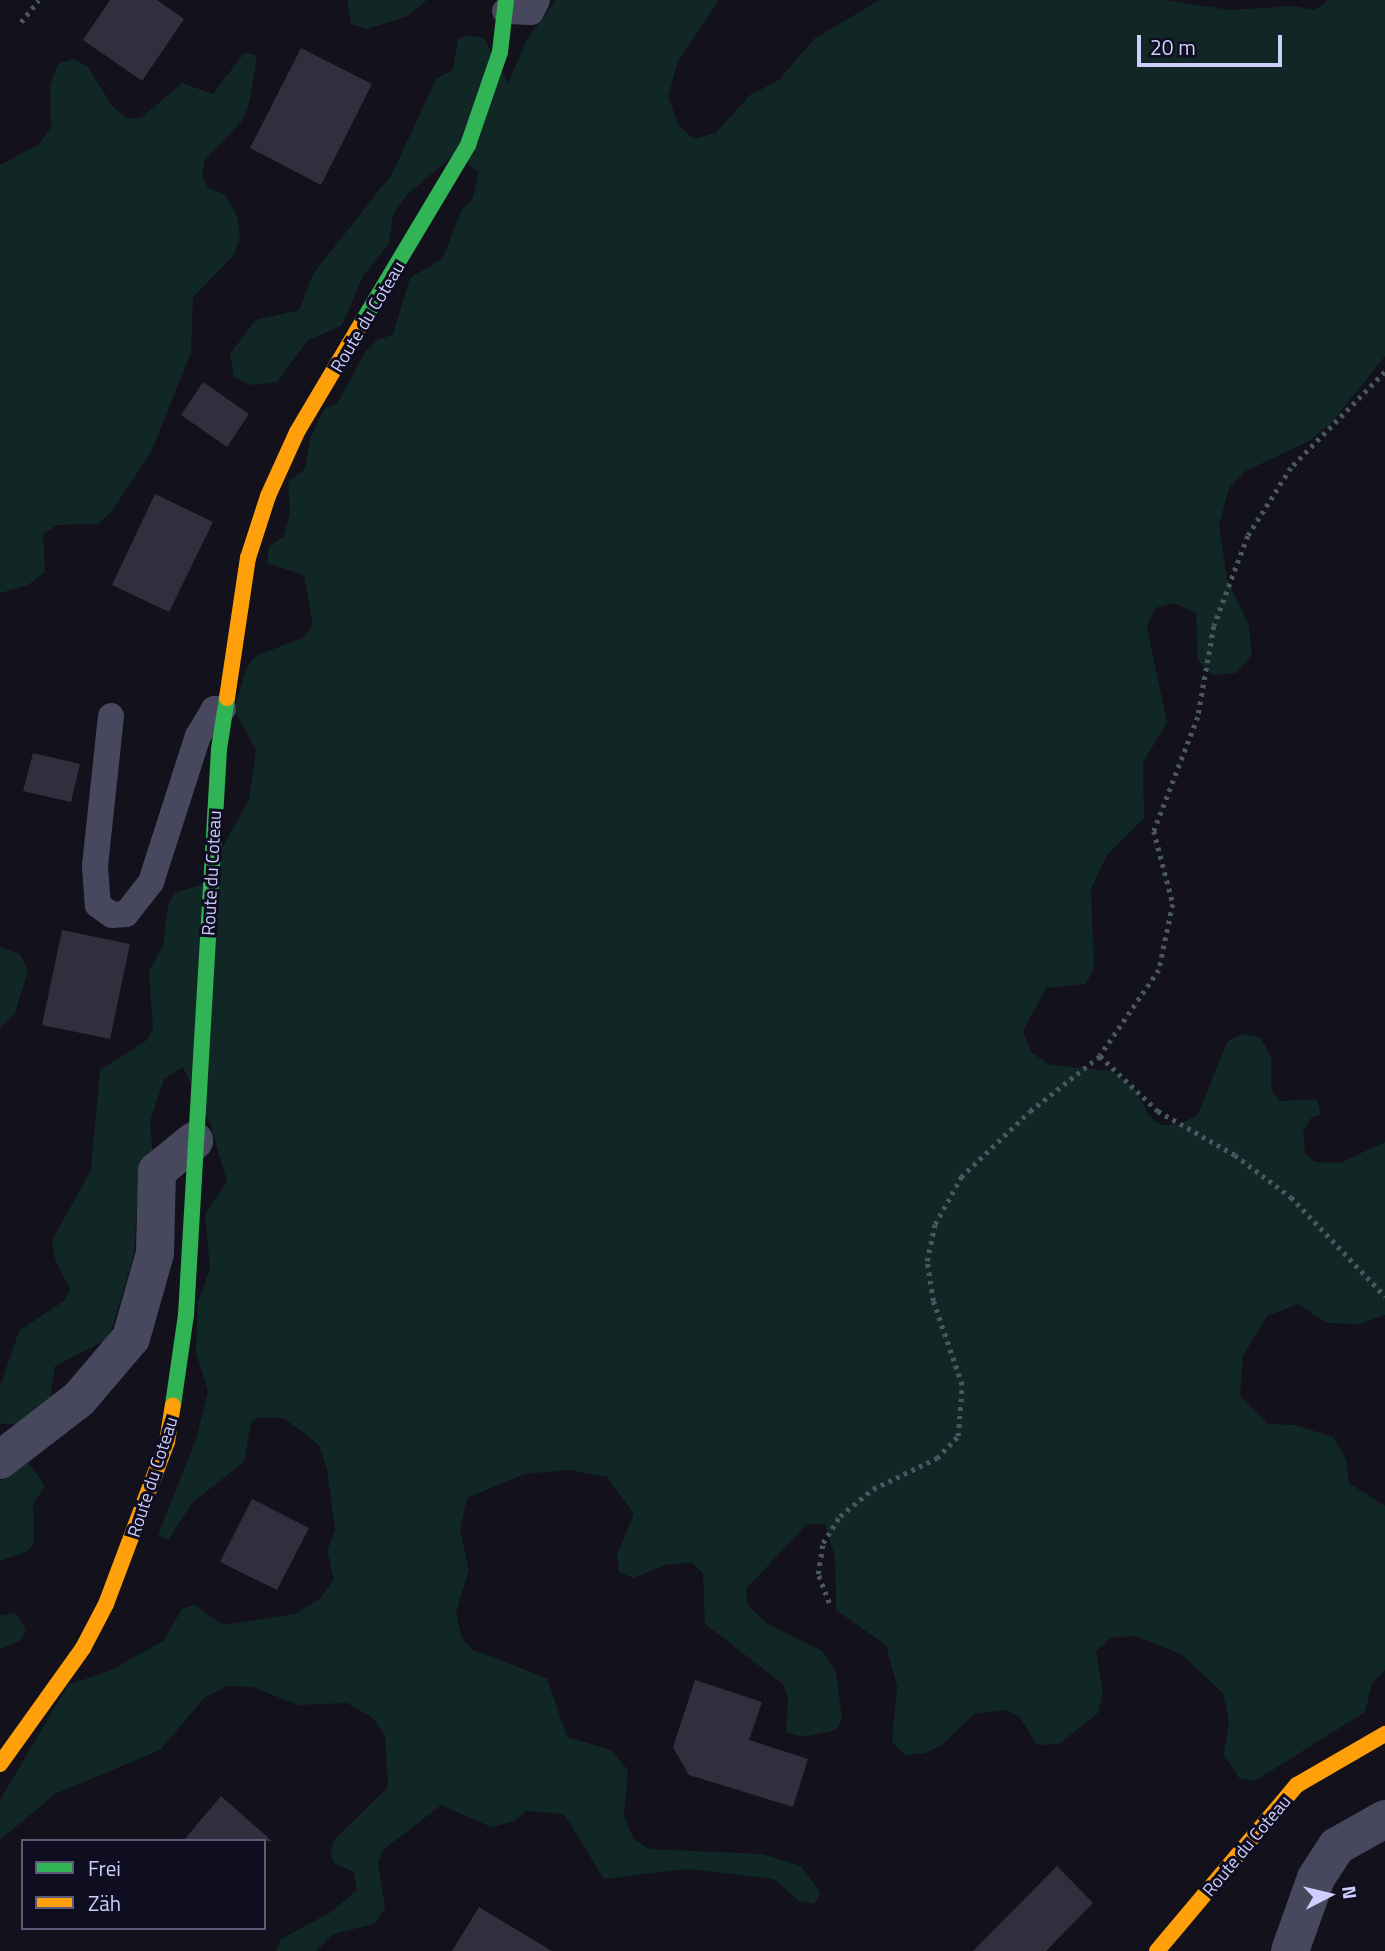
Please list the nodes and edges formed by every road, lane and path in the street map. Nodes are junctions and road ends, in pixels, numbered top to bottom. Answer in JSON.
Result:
{"nodes":[{"id":1,"x":39,"y":0,"type":"edge"},
{"id":2,"x":537,"y":0,"type":"edge"},
{"id":3,"x":506,"y":6,"type":"edge"},
{"id":4,"x":21,"y":22,"type":"dead end"},
{"id":5,"x":1385,"y":372,"type":"edge"},
{"id":6,"x":223,"y":709,"type":"junction"},
{"id":7,"x":111,"y":716,"type":"dead end"},
{"id":8,"x":1100,"y":1056,"type":"junction"},
{"id":9,"x":194,"y":1141,"type":"junction"},
{"id":10,"x":1385,"y":1296,"type":"edge"},
{"id":11,"x":0,"y":1460,"type":"edge"},
{"id":12,"x":829,"y":1603,"type":"dead end"},
{"id":13,"x":1385,"y":1734,"type":"edge"},
{"id":14,"x":0,"y":1764,"type":"edge"},
{"id":15,"x":1385,"y":1819,"type":"edge"},
{"id":16,"x":1157,"y":1951,"type":"edge"},
{"id":17,"x":1290,"y":1951,"type":"edge"}],
"edges":[{"from":1,"to":4,"type":"path"},
{"from":2,"to":3,"type":"lane"},
{"from":3,"to":6,"type":"street","name":"Route du Coteau"},
{"from":5,"to":8,"type":"path"},
{"from":6,"to":7,"type":"lane"},
{"from":6,"to":9,"type":"street","name":"Route du Coteau"},
{"from":8,"to":10,"type":"path"},
{"from":8,"to":12,"type":"path"},
{"from":9,"to":11,"type":"street"},
{"from":9,"to":14,"type":"street","name":"Route du Coteau"},
{"from":13,"to":16,"type":"street","name":"Route du Coteau"},
{"from":15,"to":17,"type":"street"}]}
